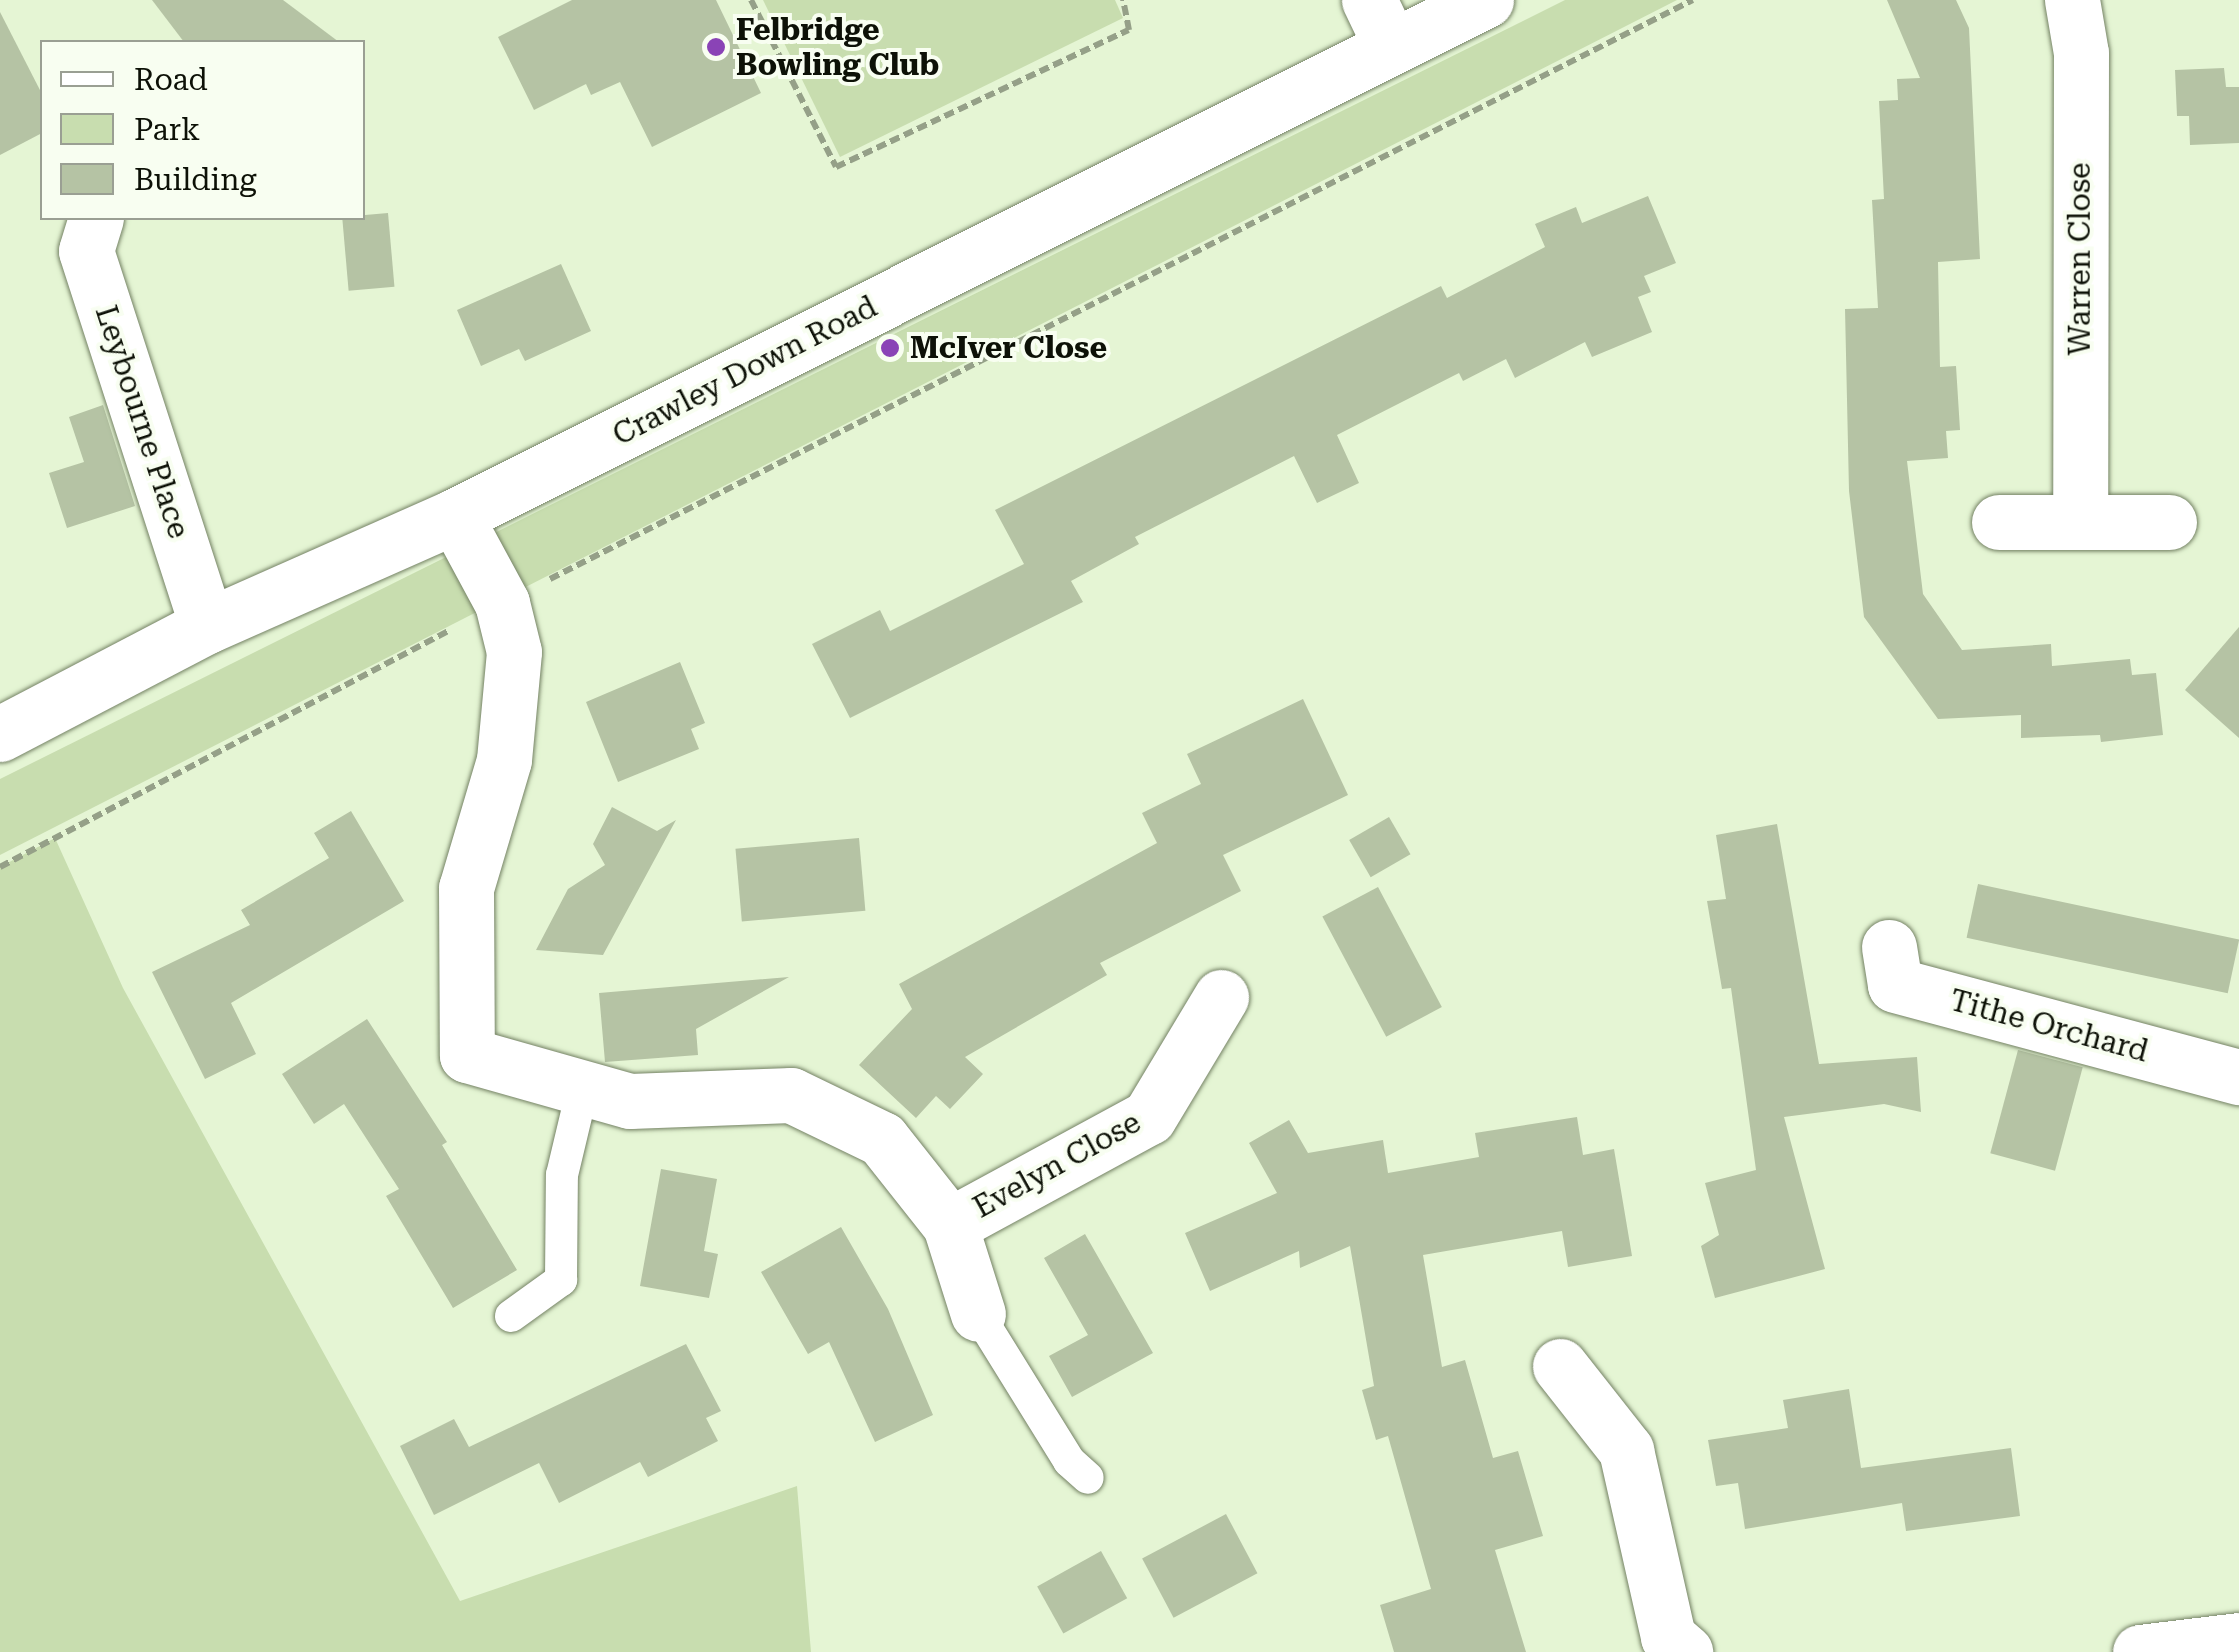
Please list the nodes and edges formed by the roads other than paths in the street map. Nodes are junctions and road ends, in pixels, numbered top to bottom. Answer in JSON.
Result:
{"nodes":[{"id":1,"x":1486,"y":0,"type":"edge"},
{"id":2,"x":2072,"y":0,"type":"edge"},
{"id":3,"x":1380,"y":23,"type":"edge"},
{"id":4,"x":95,"y":220,"type":"edge"},
{"id":5,"x":456,"y":516,"type":"junction"},
{"id":6,"x":2080,"y":520,"type":"junction"},
{"id":7,"x":1999,"y":522,"type":"dead end"},
{"id":8,"x":2169,"y":522,"type":"dead end"},
{"id":9,"x":207,"y":626,"type":"junction"},
{"id":10,"x":0,"y":734,"type":"edge"},
{"id":11,"x":1889,"y":947,"type":"dead end"},
{"id":12,"x":1221,"y":997,"type":"dead end"},
{"id":13,"x":2239,"y":1077,"type":"edge"},
{"id":14,"x":583,"y":1087,"type":"junction"},
{"id":15,"x":950,"y":1225,"type":"junction"},
{"id":16,"x":978,"y":1314,"type":"joint"},
{"id":17,"x":511,"y":1316,"type":"dead end"},
{"id":18,"x":1560,"y":1366,"type":"dead end"},
{"id":19,"x":1088,"y":1478,"type":"dead end"},
{"id":20,"x":2239,"y":1640,"type":"edge"},
{"id":21,"x":1685,"y":1652,"type":"edge"},
{"id":22,"x":2140,"y":1652,"type":"edge"}],
"edges":[{"from":1,"to":3,"type":"street","name":"Crawley Down Road"},
{"from":2,"to":6,"type":"street","name":"Warren Close"},
{"from":3,"to":5,"type":"street","name":"Crawley Down Road"},
{"from":4,"to":9,"type":"street","name":"Leybourne Place"},
{"from":5,"to":9,"type":"street","name":"Crawley Down Road"},
{"from":5,"to":14,"type":"street"},
{"from":6,"to":7,"type":"street"},
{"from":6,"to":8,"type":"street"},
{"from":9,"to":10,"type":"street","name":"Crawley Down Road"},
{"from":11,"to":13,"type":"street","name":"Tithe Orchard"},
{"from":12,"to":15,"type":"street","name":"Evelyn Close"},
{"from":14,"to":15,"type":"street"},
{"from":14,"to":17,"type":"lane"},
{"from":15,"to":16,"type":"street"},
{"from":16,"to":19,"type":"lane"},
{"from":18,"to":21,"type":"street"},
{"from":20,"to":22,"type":"street"}]}
